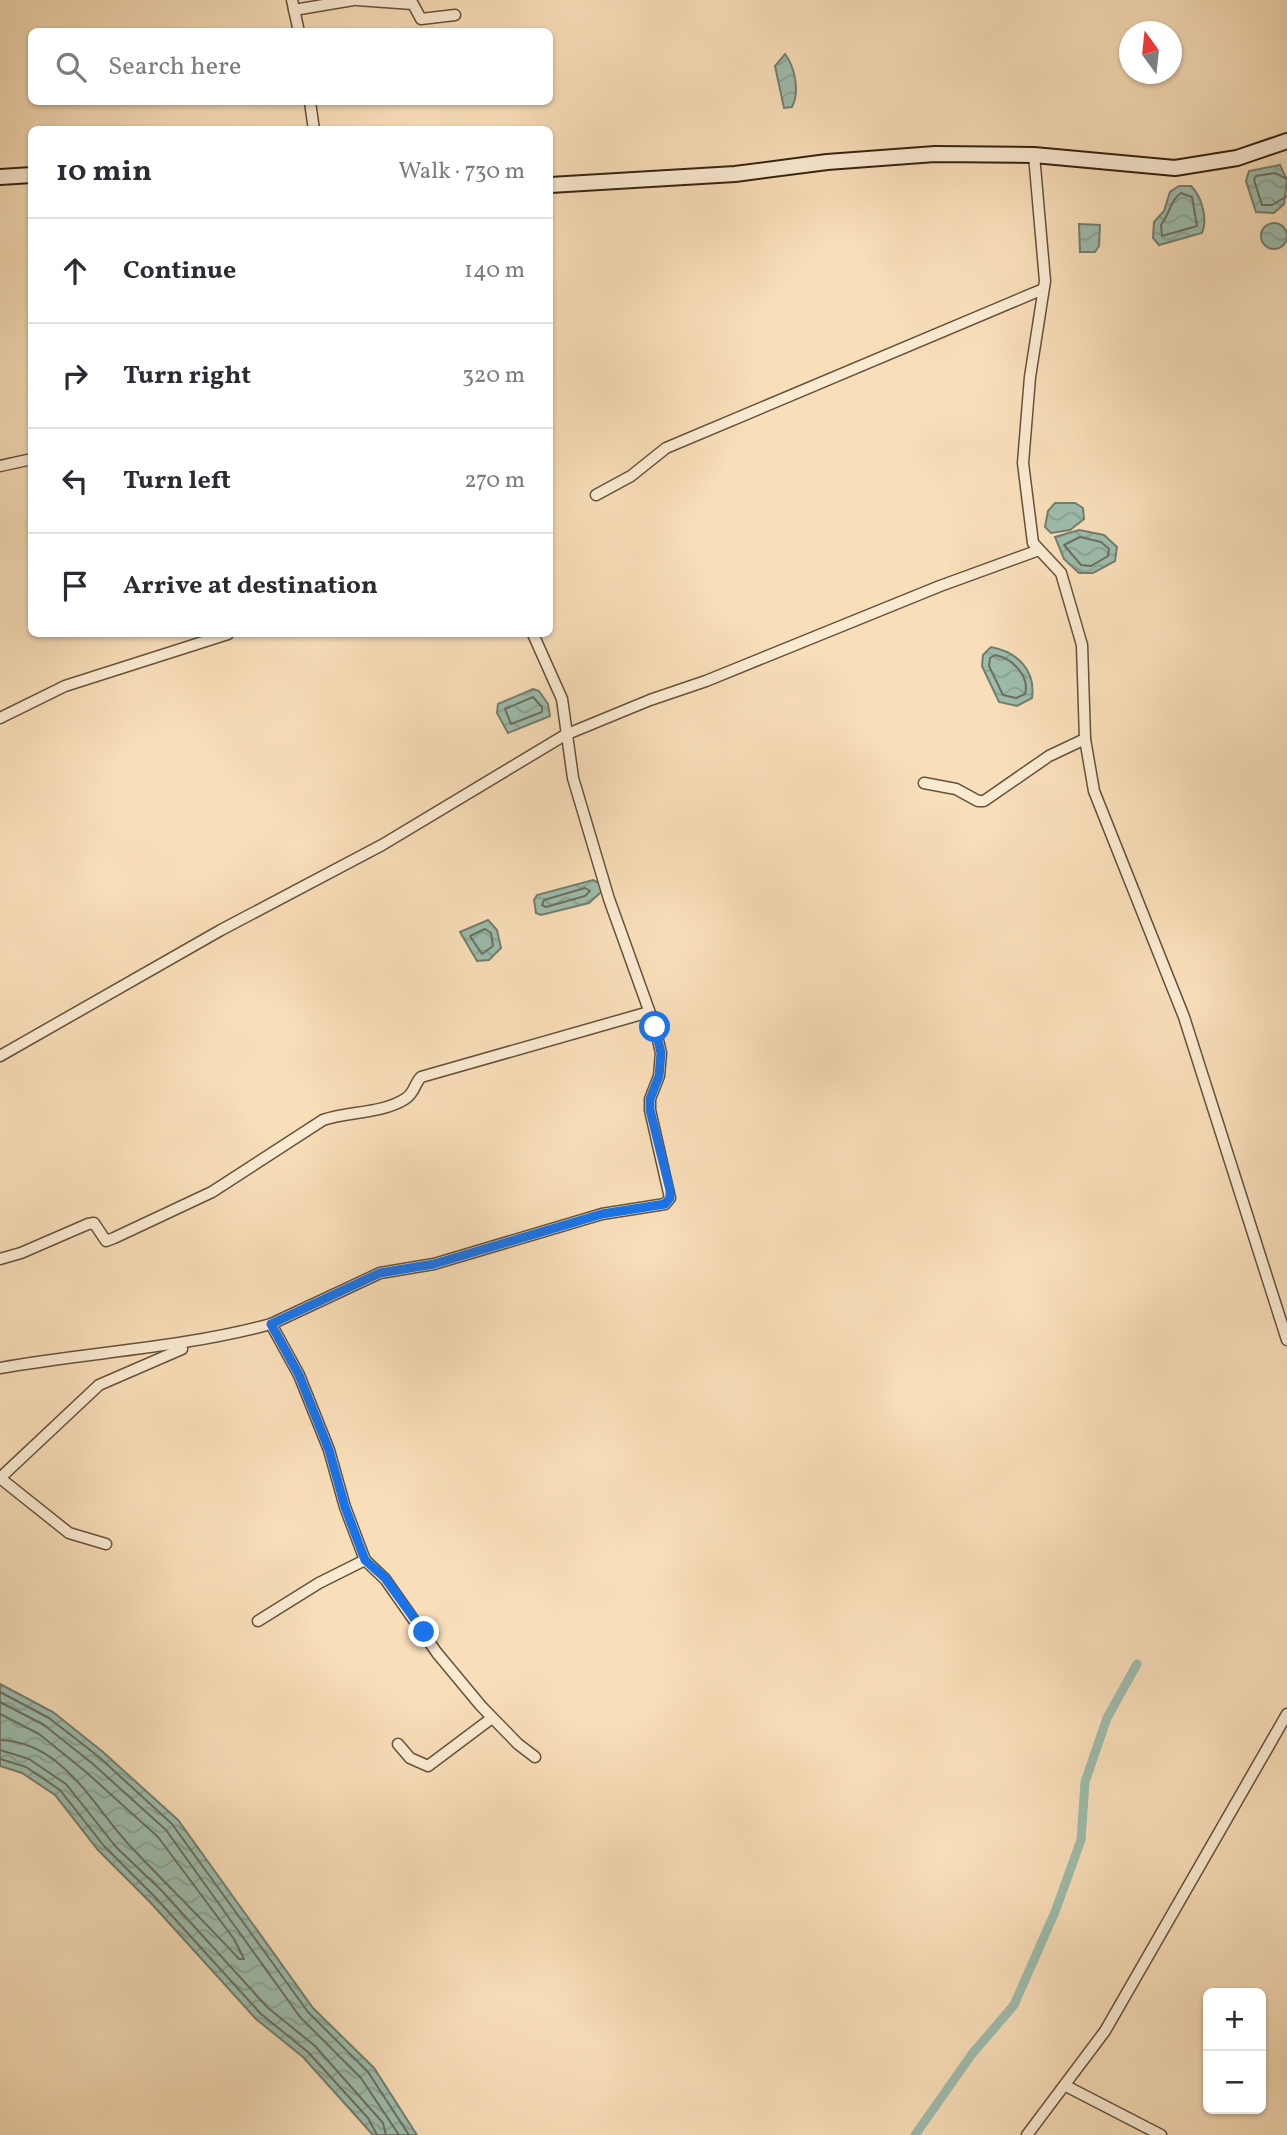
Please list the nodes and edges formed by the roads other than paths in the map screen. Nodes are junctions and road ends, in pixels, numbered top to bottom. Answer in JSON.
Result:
{"nodes":[{"id":1,"x":355,"y":0,"type":"edge"},
{"id":2,"x":293,"y":5,"type":"edge"},
{"id":3,"x":455,"y":15,"type":"dead end"},
{"id":4,"x":298,"y":28,"type":"edge"},
{"id":5,"x":310,"y":105,"type":"edge"},
{"id":6,"x":313,"y":126,"type":"edge"},
{"id":7,"x":1287,"y":141,"type":"edge"},
{"id":8,"x":1034,"y":155,"type":"junction"},
{"id":9,"x":28,"y":175,"type":"edge"},
{"id":10,"x":0,"y":177,"type":"edge"},
{"id":11,"x":553,"y":185,"type":"edge"},
{"id":12,"x":1041,"y":290,"type":"junction"},
{"id":13,"x":28,"y":460,"type":"edge"},
{"id":14,"x":0,"y":466,"type":"edge"},
{"id":15,"x":596,"y":495,"type":"dead end"},
{"id":16,"x":1039,"y":550,"type":"junction"},
{"id":17,"x":219,"y":637,"type":"edge"},
{"id":18,"x":534,"y":637,"type":"edge"},
{"id":19,"x":0,"y":718,"type":"edge"},
{"id":20,"x":565,"y":735,"type":"junction"},
{"id":21,"x":1085,"y":739,"type":"junction"},
{"id":22,"x":924,"y":783,"type":"dead end"},
{"id":23,"x":649,"y":1013,"type":"junction"},
{"id":24,"x":0,"y":1056,"type":"edge"},
{"id":25,"x":0,"y":1259,"type":"edge"},
{"id":26,"x":271,"y":1324,"type":"junction"},
{"id":27,"x":1287,"y":1340,"type":"edge"},
{"id":28,"x":198,"y":1342,"type":"junction"},
{"id":29,"x":0,"y":1368,"type":"edge"},
{"id":30,"x":0,"y":1478,"type":"edge"},
{"id":31,"x":106,"y":1544,"type":"dead end"},
{"id":32,"x":365,"y":1560,"type":"junction"},
{"id":33,"x":257,"y":1621,"type":"dead end"},
{"id":34,"x":1287,"y":1714,"type":"edge"},
{"id":35,"x":492,"y":1718,"type":"junction"},
{"id":36,"x":398,"y":1744,"type":"dead end"},
{"id":37,"x":535,"y":1757,"type":"dead end"},
{"id":38,"x":1066,"y":2086,"type":"junction"},
{"id":39,"x":1027,"y":2135,"type":"edge"},
{"id":40,"x":1161,"y":2135,"type":"edge"}],
"edges":[{"from":1,"to":2,"type":"street"},
{"from":1,"to":3,"type":"street"},
{"from":2,"to":4,"type":"street"},
{"from":5,"to":6,"type":"street"},
{"from":7,"to":8,"type":"street"},
{"from":8,"to":11,"type":"street"},
{"from":8,"to":12,"type":"street"},
{"from":9,"to":10,"type":"street"},
{"from":12,"to":15,"type":"street"},
{"from":12,"to":16,"type":"street"},
{"from":13,"to":14,"type":"street"},
{"from":16,"to":20,"type":"street"},
{"from":16,"to":21,"type":"street"},
{"from":17,"to":19,"type":"street"},
{"from":18,"to":20,"type":"street"},
{"from":20,"to":23,"type":"street"},
{"from":20,"to":24,"type":"street"},
{"from":21,"to":22,"type":"street"},
{"from":21,"to":27,"type":"street"},
{"from":23,"to":25,"type":"street"},
{"from":23,"to":26,"type":"street"},
{"from":26,"to":28,"type":"street"},
{"from":26,"to":32,"type":"street"},
{"from":28,"to":29,"type":"street"},
{"from":28,"to":30,"type":"street"},
{"from":30,"to":31,"type":"street"},
{"from":32,"to":33,"type":"street"},
{"from":32,"to":35,"type":"street"},
{"from":34,"to":38,"type":"street"},
{"from":35,"to":36,"type":"street"},
{"from":35,"to":37,"type":"street"},
{"from":38,"to":39,"type":"street"},
{"from":38,"to":40,"type":"street"}]}
